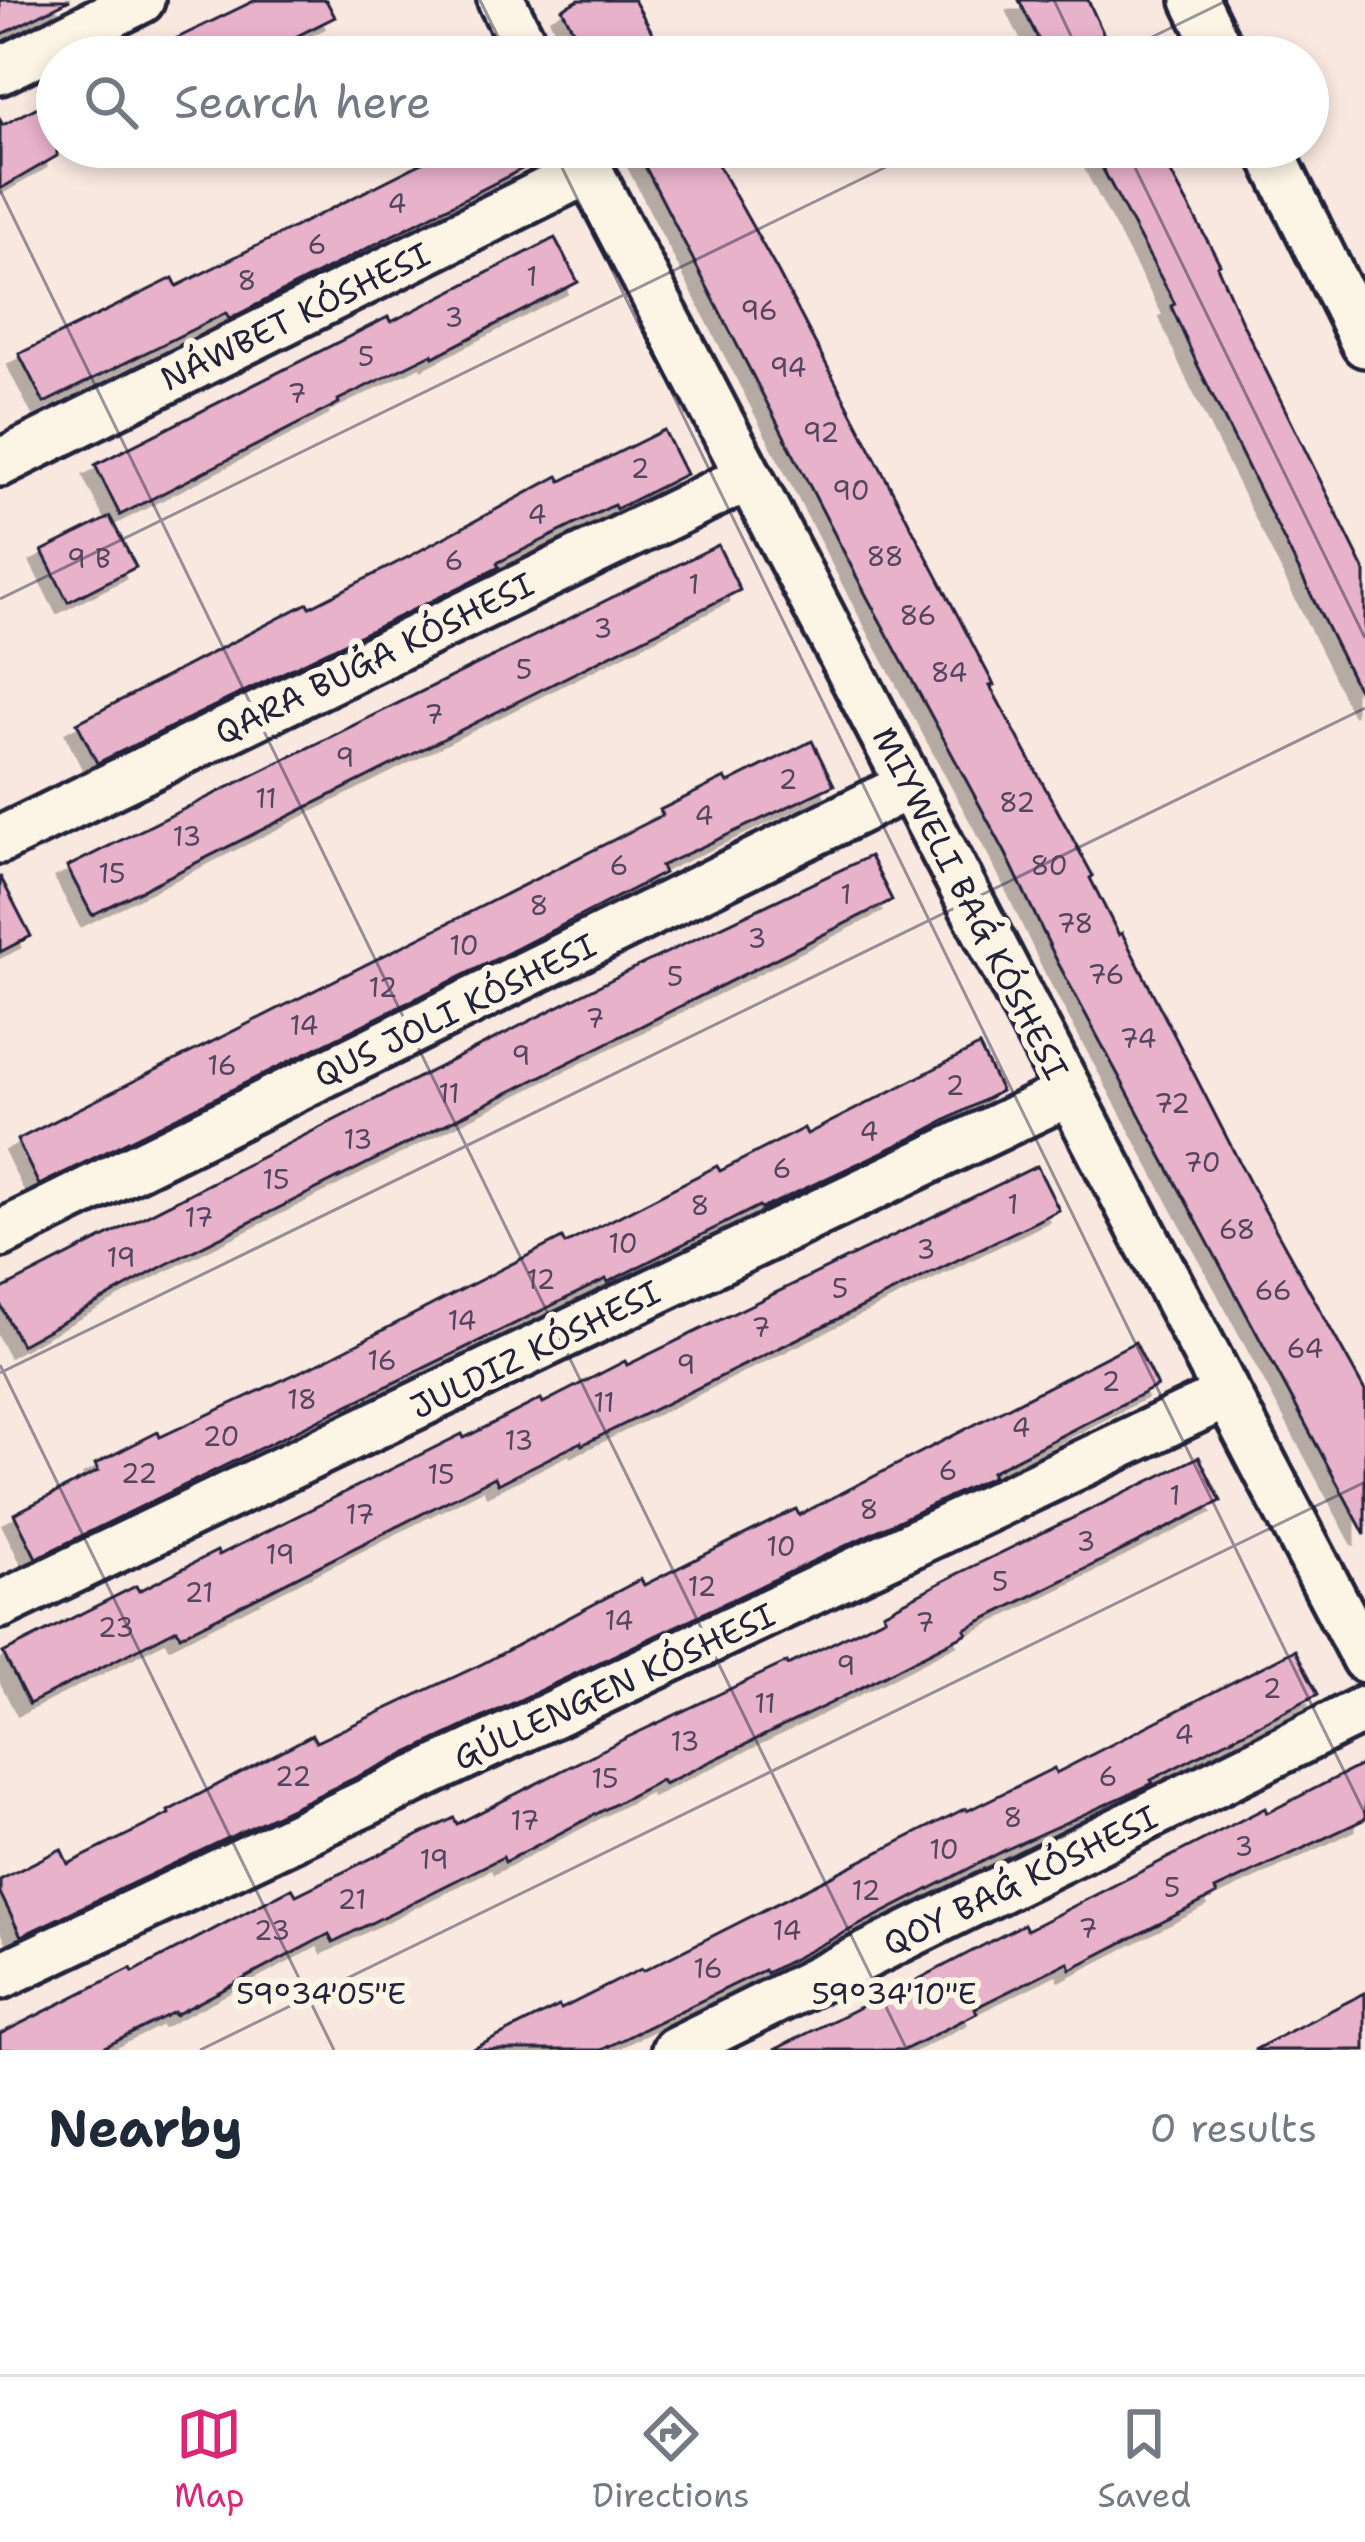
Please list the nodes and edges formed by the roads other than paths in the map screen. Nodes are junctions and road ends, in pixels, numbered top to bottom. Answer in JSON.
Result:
{"nodes":[{"id":1,"x":141,"y":0,"type":"edge"},
{"id":2,"x":500,"y":0,"type":"edge"},
{"id":3,"x":1195,"y":0,"type":"edge"},
{"id":4,"x":70,"y":36,"type":"edge"},
{"id":5,"x":519,"y":36,"type":"edge"},
{"id":6,"x":1213,"y":36,"type":"edge"},
{"id":7,"x":36,"y":53,"type":"edge"},
{"id":8,"x":0,"y":71,"type":"edge"},
{"id":9,"x":566,"y":168,"type":"edge"},
{"id":10,"x":588,"y":168,"type":"edge"},
{"id":11,"x":1278,"y":168,"type":"edge"},
{"id":12,"x":1365,"y":344,"type":"edge"},
{"id":13,"x":0,"y":463,"type":"edge"},
{"id":14,"x":749,"y":477,"type":"junction"},
{"id":15,"x":910,"y":785,"type":"junction"},
{"id":16,"x":0,"y":840,"type":"edge"},
{"id":17,"x":1069,"y":1093,"type":"junction"},
{"id":18,"x":0,"y":1234,"type":"edge"},
{"id":19,"x":1227,"y":1395,"type":"junction"},
{"id":20,"x":0,"y":1604,"type":"edge"},
{"id":21,"x":1365,"y":1659,"type":"edge"},
{"id":22,"x":1365,"y":1709,"type":"edge"},
{"id":23,"x":0,"y":1976,"type":"edge"},
{"id":24,"x":675,"y":2050,"type":"edge"}],
"edges":[{"from":1,"to":4,"type":"street"},
{"from":2,"to":5,"type":"street"},
{"from":3,"to":6,"type":"street"},
{"from":7,"to":8,"type":"street"},
{"from":9,"to":13,"type":"street","name":"NÁWBET KÓSHESI"},
{"from":10,"to":14,"type":"street","name":"MIYWELI BAǴ KÓSHESI"},
{"from":11,"to":12,"type":"street"},
{"from":14,"to":15,"type":"street","name":"MIYWELI BAǴ KÓSHESI"},
{"from":14,"to":16,"type":"street","name":"QARA BUǴA KÓSHESI"},
{"from":15,"to":17,"type":"street","name":"MIYWELI BAǴ KÓSHESI"},
{"from":15,"to":18,"type":"street"},
{"from":17,"to":19,"type":"street","name":"MIYWELI BAǴ KÓSHESI"},
{"from":17,"to":20,"type":"street"},
{"from":19,"to":21,"type":"street","name":"MIYWELI BAǴ KÓSHESI"},
{"from":19,"to":23,"type":"street","name":"GÚLLENGEN KÓSHESI"},
{"from":22,"to":24,"type":"street","name":"QOY BAǴ KÓSHESI"}]}
